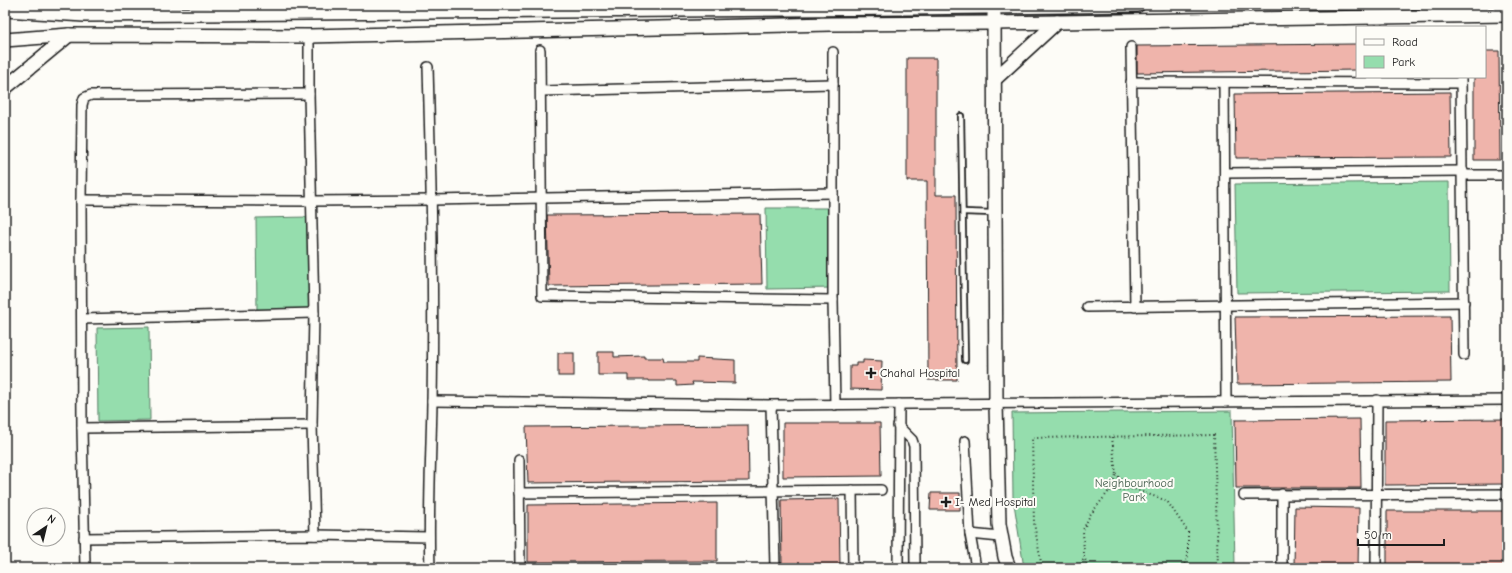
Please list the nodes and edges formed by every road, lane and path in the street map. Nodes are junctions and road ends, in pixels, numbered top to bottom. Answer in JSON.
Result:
{"nodes":[{"id":1,"x":1138,"y":5,"type":"edge"},
{"id":2,"x":994,"y":6,"type":"edge"},
{"id":3,"x":911,"y":7,"type":"edge"},
{"id":4,"x":5,"y":10,"type":"edge"},
{"id":5,"x":81,"y":10,"type":"edge"},
{"id":6,"x":1507,"y":15,"type":"edge"},
{"id":7,"x":1057,"y":22,"type":"junction"},
{"id":8,"x":994,"y":23,"type":"junction"},
{"id":9,"x":69,"y":35,"type":"junction"},
{"id":10,"x":5,"y":40,"type":"edge"},
{"id":11,"x":310,"y":44,"type":"dead end"},
{"id":12,"x":1131,"y":47,"type":"dead end"},
{"id":13,"x":540,"y":50,"type":"dead end"},
{"id":14,"x":833,"y":52,"type":"dead end"},
{"id":15,"x":428,"y":67,"type":"dead end"},
{"id":16,"x":995,"y":79,"type":"junction"},
{"id":17,"x":1461,"y":80,"type":"edge"},
{"id":18,"x":1131,"y":82,"type":"junction"},
{"id":19,"x":1224,"y":83,"type":"junction"},
{"id":20,"x":833,"y":84,"type":"junction"},
{"id":21,"x":5,"y":88,"type":"edge"},
{"id":22,"x":541,"y":91,"type":"junction"},
{"id":23,"x":309,"y":94,"type":"junction"},
{"id":24,"x":961,"y":116,"type":"dead end"},
{"id":25,"x":1463,"y":173,"type":"junction"},
{"id":26,"x":1225,"y":174,"type":"junction"},
{"id":27,"x":1507,"y":175,"type":"edge"},
{"id":28,"x":833,"y":193,"type":"junction"},
{"id":29,"x":541,"y":198,"type":"junction"},
{"id":30,"x":81,"y":200,"type":"junction"},
{"id":31,"x":432,"y":200,"type":"junction"},
{"id":32,"x":312,"y":201,"type":"junction"},
{"id":33,"x":963,"y":212,"type":"junction"},
{"id":34,"x":996,"y":213,"type":"junction"},
{"id":35,"x":833,"y":300,"type":"junction"},
{"id":36,"x":1464,"y":302,"type":"junction"},
{"id":37,"x":1225,"y":306,"type":"junction"},
{"id":38,"x":1087,"y":307,"type":"dead end"},
{"id":39,"x":1134,"y":307,"type":"junction"},
{"id":40,"x":314,"y":313,"type":"junction"},
{"id":41,"x":82,"y":319,"type":"junction"},
{"id":42,"x":1464,"y":355,"type":"dead end"},
{"id":43,"x":965,"y":360,"type":"dead end"},
{"id":44,"x":1377,"y":400,"type":"junction"},
{"id":45,"x":1507,"y":400,"type":"edge"},
{"id":46,"x":432,"y":401,"type":"junction"},
{"id":47,"x":1226,"y":402,"type":"junction"},
{"id":48,"x":835,"y":404,"type":"junction"},
{"id":49,"x":899,"y":404,"type":"junction"},
{"id":50,"x":996,"y":404,"type":"junction"},
{"id":51,"x":771,"y":405,"type":"junction"},
{"id":52,"x":312,"y":426,"type":"junction"},
{"id":53,"x":898,"y":426,"type":"junction"},
{"id":54,"x":82,"y":428,"type":"junction"},
{"id":55,"x":1112,"y":437,"type":"junction"},
{"id":56,"x":965,"y":441,"type":"dead end"},
{"id":57,"x":519,"y":460,"type":"dead end"},
{"id":58,"x":1116,"y":475,"type":"junction"},
{"id":59,"x":1134,"y":489,"type":"junction"},
{"id":60,"x":852,"y":490,"type":"junction"},
{"id":61,"x":881,"y":490,"type":"dead end"},
{"id":62,"x":1110,"y":491,"type":"junction"},
{"id":63,"x":520,"y":492,"type":"junction"},
{"id":64,"x":773,"y":492,"type":"junction"},
{"id":65,"x":1282,"y":494,"type":"junction"},
{"id":66,"x":1376,"y":494,"type":"junction"},
{"id":67,"x":1507,"y":494,"type":"edge"},
{"id":68,"x":1244,"y":495,"type":"dead end"},
{"id":69,"x":970,"y":534,"type":"junction"},
{"id":70,"x":315,"y":535,"type":"junction"},
{"id":71,"x":429,"y":537,"type":"junction"},
{"id":72,"x":1000,"y":537,"type":"junction"},
{"id":73,"x":84,"y":538,"type":"junction"},
{"id":74,"x":1084,"y":557,"type":"junction"},
{"id":75,"x":85,"y":568,"type":"edge"},
{"id":76,"x":430,"y":568,"type":"edge"},
{"id":77,"x":520,"y":568,"type":"edge"},
{"id":78,"x":775,"y":568,"type":"edge"},
{"id":79,"x":853,"y":568,"type":"edge"},
{"id":80,"x":898,"y":568,"type":"edge"},
{"id":81,"x":916,"y":568,"type":"edge"},
{"id":82,"x":976,"y":568,"type":"edge"},
{"id":83,"x":1009,"y":568,"type":"edge"},
{"id":84,"x":1042,"y":568,"type":"edge"},
{"id":85,"x":1079,"y":568,"type":"edge"},
{"id":86,"x":1089,"y":568,"type":"edge"},
{"id":87,"x":1183,"y":568,"type":"edge"},
{"id":88,"x":1218,"y":568,"type":"edge"},
{"id":89,"x":1282,"y":568,"type":"edge"},
{"id":90,"x":1376,"y":568,"type":"edge"}],
"edges":[{"from":1,"to":2,"type":"main road"},
{"from":2,"to":3,"type":"main road"},
{"from":2,"to":8,"type":"main road"},
{"from":3,"to":5,"type":"main road"},
{"from":4,"to":5,"type":"main road"},
{"from":6,"to":7,"type":"main road"},
{"from":7,"to":8,"type":"main road"},
{"from":7,"to":16,"type":"main road"},
{"from":8,"to":9,"type":"main road"},
{"from":8,"to":16,"type":"main road"},
{"from":9,"to":10,"type":"main road"},
{"from":9,"to":21,"type":"main road"},
{"from":11,"to":23,"type":"street"},
{"from":12,"to":18,"type":"street"},
{"from":13,"to":22,"type":"street"},
{"from":14,"to":20,"type":"street"},
{"from":15,"to":31,"type":"street"},
{"from":16,"to":34,"type":"main road"},
{"from":17,"to":19,"type":"street"},
{"from":17,"to":25,"type":"street"},
{"from":18,"to":19,"type":"street"},
{"from":18,"to":39,"type":"street"},
{"from":19,"to":26,"type":"street"},
{"from":20,"to":22,"type":"street"},
{"from":20,"to":28,"type":"street"},
{"from":22,"to":29,"type":"street"},
{"from":23,"to":30,"type":"street"},
{"from":23,"to":32,"type":"street"},
{"from":24,"to":33,"type":"lane"},
{"from":25,"to":26,"type":"street"},
{"from":25,"to":27,"type":"street"},
{"from":25,"to":36,"type":"street"},
{"from":26,"to":37,"type":"street"},
{"from":28,"to":29,"type":"street"},
{"from":28,"to":35,"type":"street"},
{"from":29,"to":31,"type":"street"},
{"from":29,"to":35,"type":"street"},
{"from":30,"to":32,"type":"street"},
{"from":30,"to":41,"type":"street"},
{"from":31,"to":32,"type":"street"},
{"from":31,"to":46,"type":"street"},
{"from":32,"to":40,"type":"street"},
{"from":33,"to":34,"type":"lane"},
{"from":33,"to":43,"type":"lane"},
{"from":34,"to":50,"type":"main road"},
{"from":35,"to":48,"type":"street"},
{"from":36,"to":37,"type":"street"},
{"from":36,"to":42,"type":"street"},
{"from":37,"to":39,"type":"street"},
{"from":37,"to":47,"type":"street"},
{"from":38,"to":39,"type":"street"},
{"from":40,"to":41,"type":"street"},
{"from":40,"to":52,"type":"street"},
{"from":41,"to":54,"type":"street"},
{"from":44,"to":45,"type":"street"},
{"from":44,"to":47,"type":"street"},
{"from":44,"to":66,"type":"street"},
{"from":46,"to":51,"type":"street"},
{"from":46,"to":71,"type":"street"},
{"from":47,"to":50,"type":"street"},
{"from":48,"to":49,"type":"street"},
{"from":48,"to":51,"type":"street"},
{"from":49,"to":50,"type":"street"},
{"from":49,"to":53,"type":"street"},
{"from":50,"to":72,"type":"main road"},
{"from":51,"to":64,"type":"street"},
{"from":52,"to":54,"type":"street"},
{"from":52,"to":70,"type":"street"},
{"from":53,"to":80,"type":"street"},
{"from":53,"to":81,"type":"street"},
{"from":54,"to":73,"type":"street"},
{"from":55,"to":58,"type":"path"},
{"from":55,"to":84,"type":"path"},
{"from":55,"to":88,"type":"path"},
{"from":56,"to":69,"type":"street"},
{"from":57,"to":63,"type":"street"},
{"from":58,"to":59,"type":"path"},
{"from":58,"to":62,"type":"path"},
{"from":59,"to":62,"type":"path"},
{"from":59,"to":87,"type":"path"},
{"from":60,"to":61,"type":"street"},
{"from":60,"to":64,"type":"street"},
{"from":60,"to":79,"type":"street"},
{"from":62,"to":74,"type":"path"},
{"from":63,"to":64,"type":"street"},
{"from":63,"to":77,"type":"street"},
{"from":64,"to":78,"type":"street"},
{"from":65,"to":66,"type":"street"},
{"from":65,"to":68,"type":"street"},
{"from":65,"to":89,"type":"street"},
{"from":66,"to":67,"type":"street"},
{"from":66,"to":90,"type":"street"},
{"from":69,"to":72,"type":"street"},
{"from":69,"to":82,"type":"street"},
{"from":70,"to":71,"type":"street"},
{"from":70,"to":73,"type":"street"},
{"from":71,"to":76,"type":"street"},
{"from":72,"to":83,"type":"main road"},
{"from":73,"to":75,"type":"street"},
{"from":74,"to":85,"type":"path"},
{"from":74,"to":86,"type":"path"}]}
